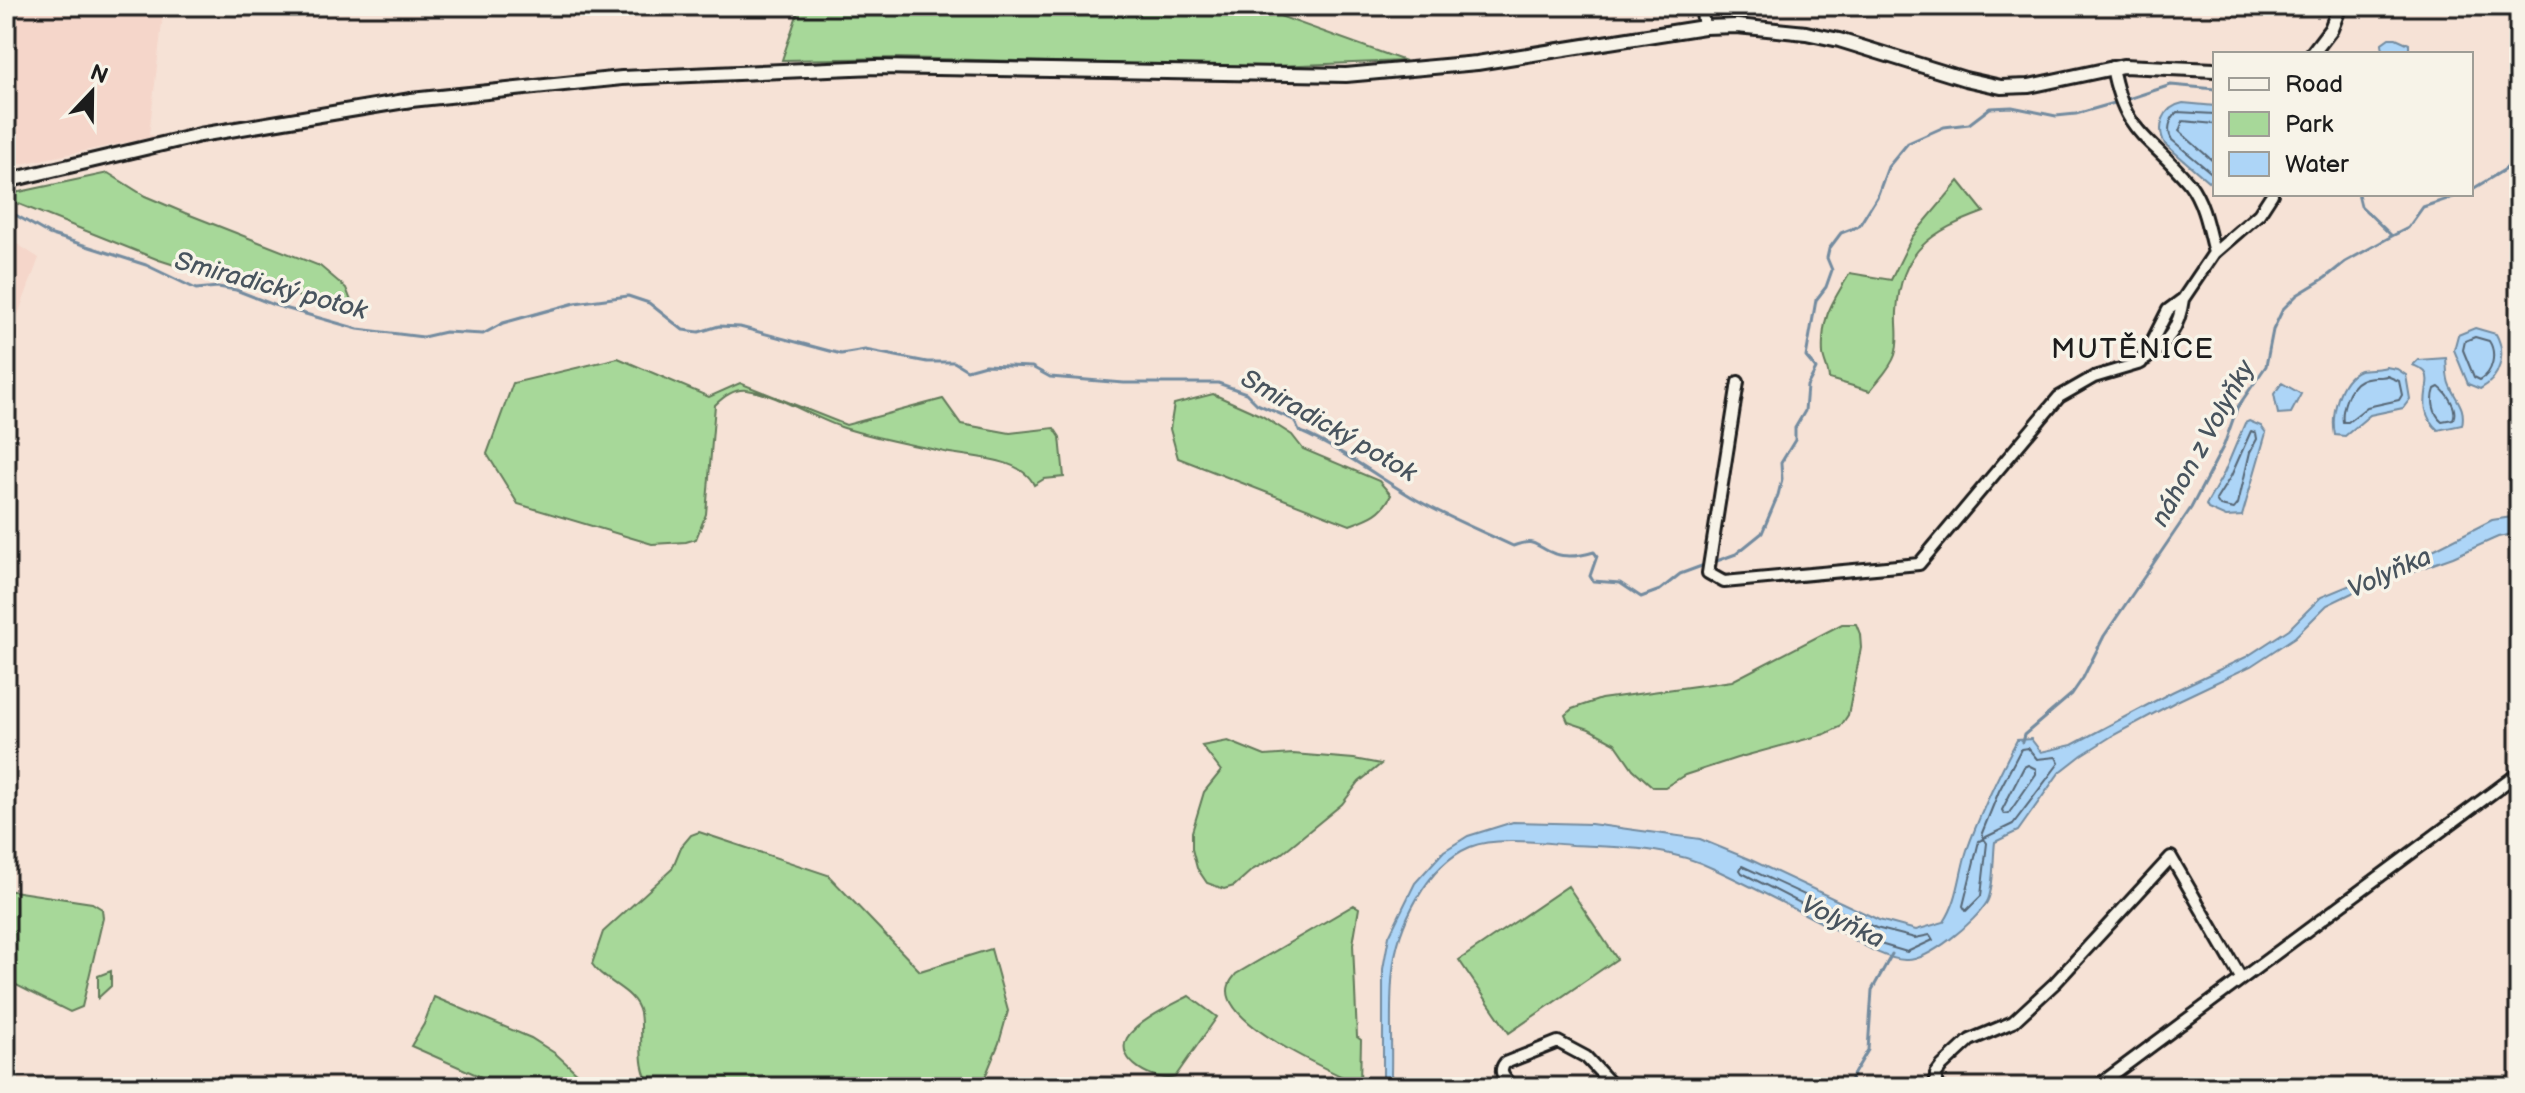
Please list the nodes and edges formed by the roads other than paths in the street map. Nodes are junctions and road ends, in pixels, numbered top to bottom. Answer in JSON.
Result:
{"nodes":[{"id":1,"x":1701,"y":6,"type":"edge"},
{"id":2,"x":2340,"y":6,"type":"edge"},
{"id":3,"x":1704,"y":27,"type":"junction"},
{"id":4,"x":2314,"y":52,"type":"edge"},
{"id":5,"x":2112,"y":67,"type":"junction"},
{"id":6,"x":2213,"y":70,"type":"edge"},
{"id":7,"x":6,"y":181,"type":"edge"},
{"id":8,"x":2271,"y":196,"type":"edge"},
{"id":9,"x":2214,"y":253,"type":"junction"},
{"id":10,"x":1738,"y":382,"type":"dead end"},
{"id":11,"x":2519,"y":773,"type":"edge"},
{"id":12,"x":2241,"y":978,"type":"junction"},
{"id":13,"x":1512,"y":1087,"type":"edge"},
{"id":14,"x":1614,"y":1087,"type":"edge"},
{"id":15,"x":1940,"y":1087,"type":"edge"},
{"id":16,"x":2096,"y":1087,"type":"edge"}],
"edges":[{"from":1,"to":3,"type":"street"},
{"from":2,"to":4,"type":"street"},
{"from":3,"to":5,"type":"street"},
{"from":3,"to":7,"type":"street"},
{"from":5,"to":6,"type":"street"},
{"from":5,"to":9,"type":"street"},
{"from":8,"to":9,"type":"street"},
{"from":9,"to":10,"type":"street"},
{"from":11,"to":12,"type":"street"},
{"from":12,"to":15,"type":"street"},
{"from":12,"to":16,"type":"street"},
{"from":13,"to":14,"type":"street"}]}
